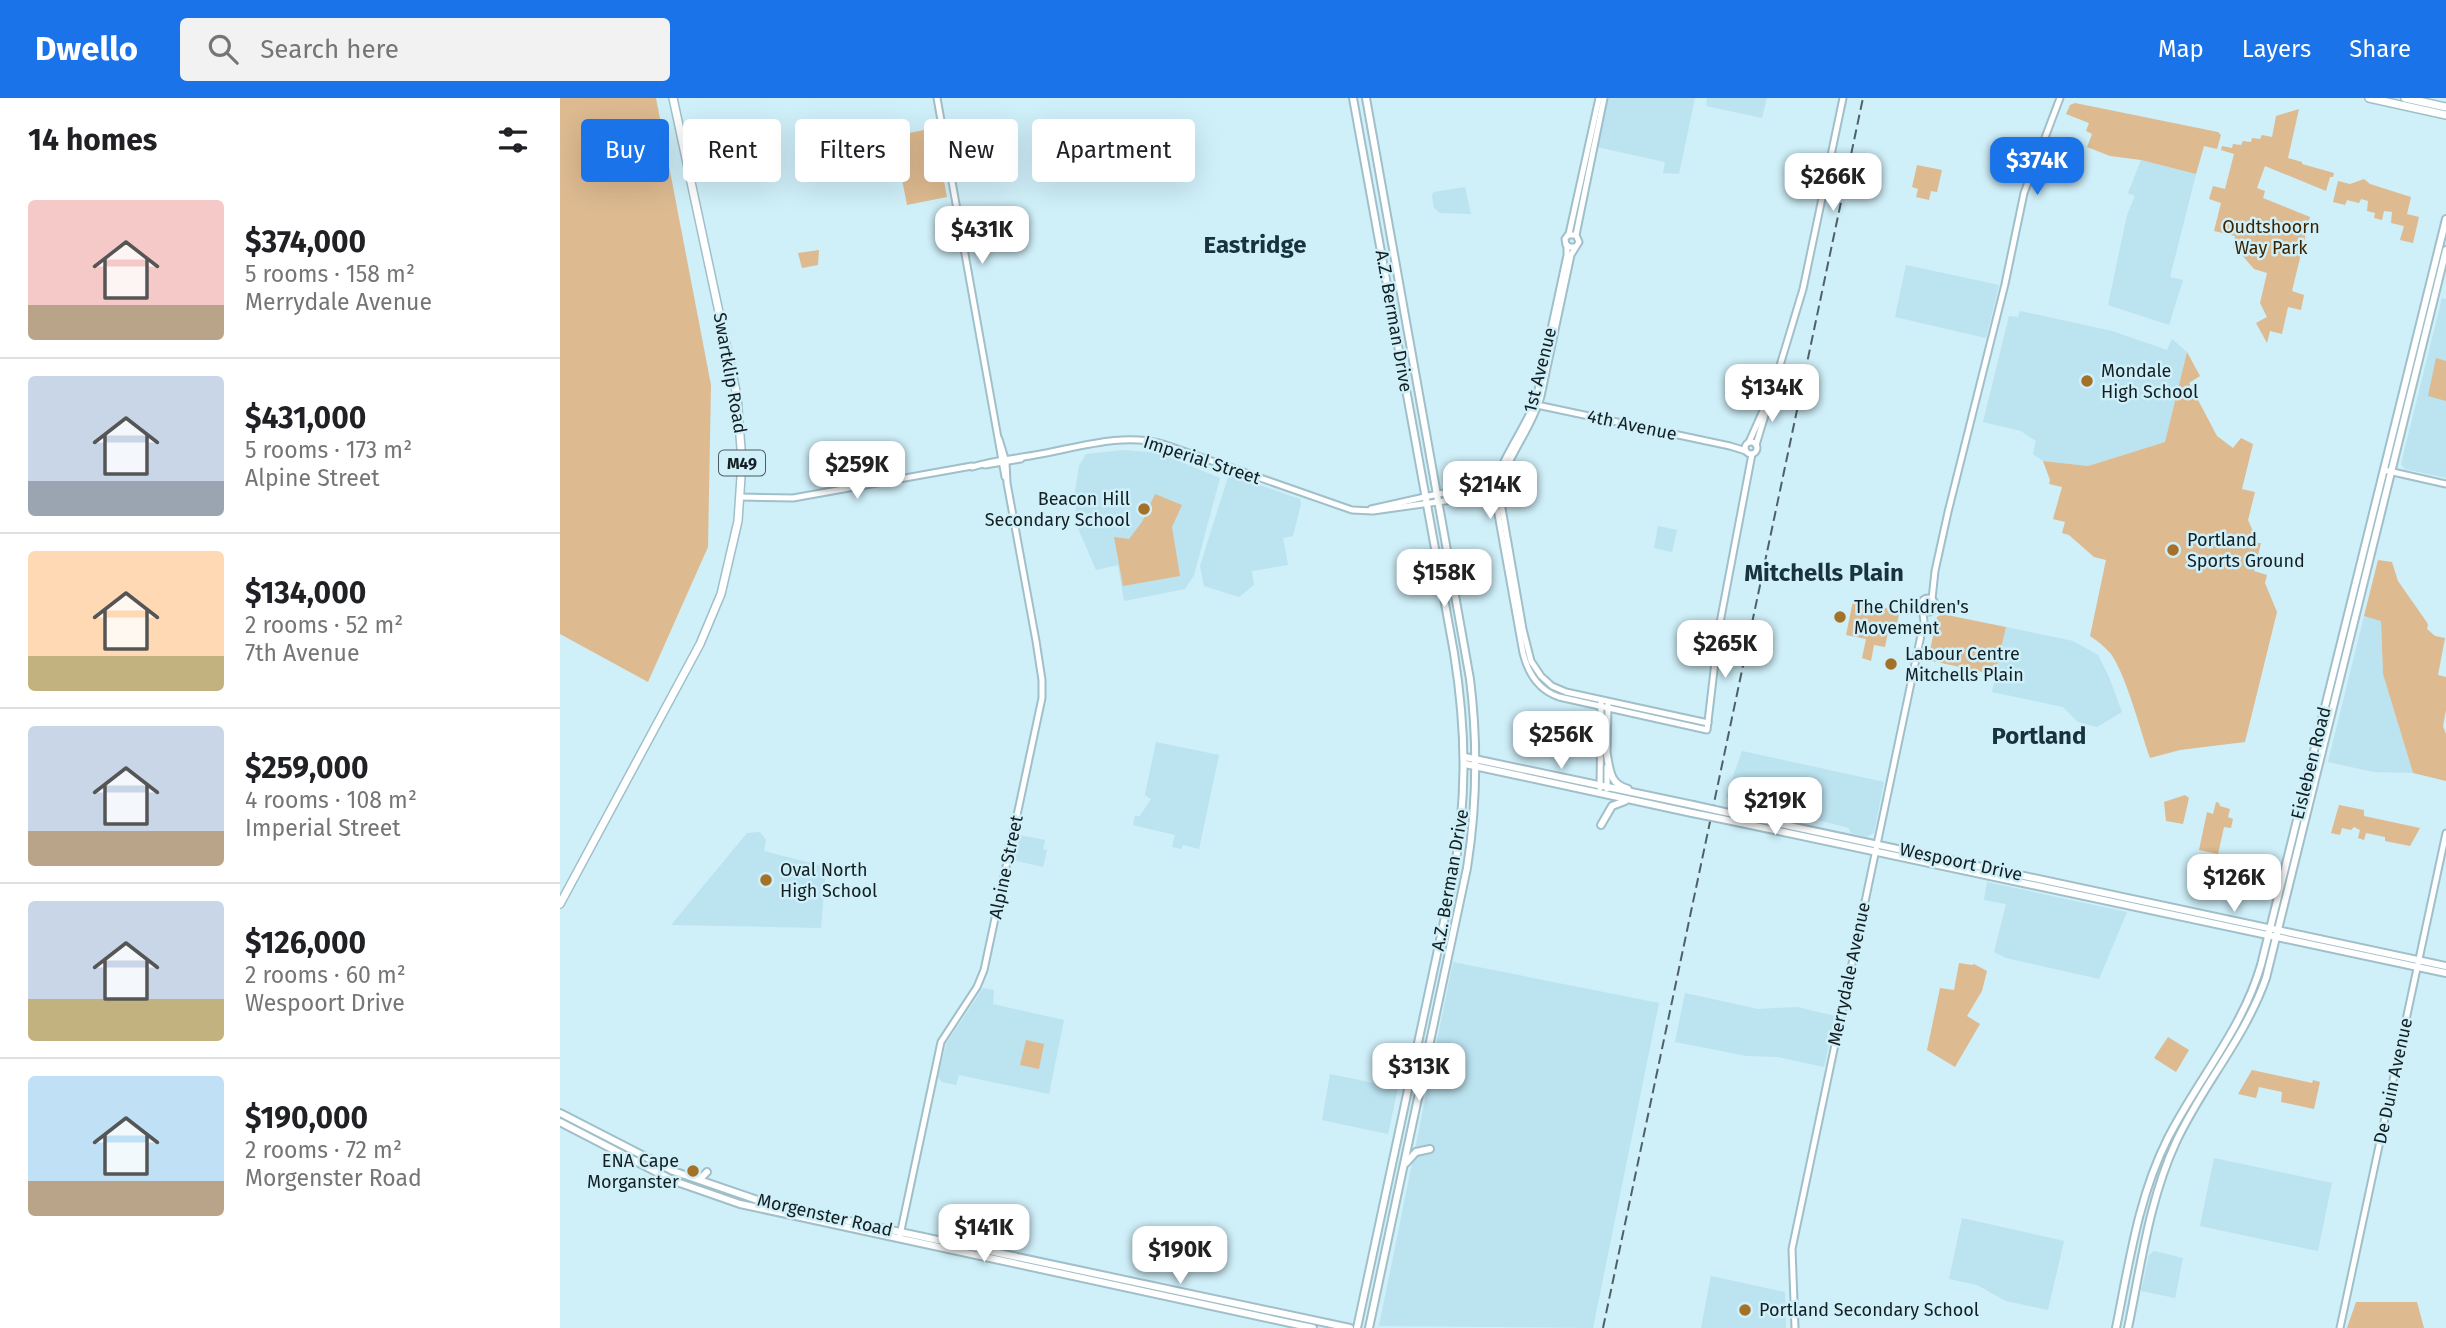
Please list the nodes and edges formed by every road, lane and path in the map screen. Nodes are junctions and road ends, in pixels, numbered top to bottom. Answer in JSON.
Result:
{"nodes":[{"id":1,"x":673,"y":98,"type":"edge"},
{"id":2,"x":937,"y":98,"type":"edge"},
{"id":3,"x":1353,"y":98,"type":"edge"},
{"id":4,"x":1366,"y":98,"type":"edge"},
{"id":5,"x":1599,"y":98,"type":"edge"},
{"id":6,"x":1604,"y":98,"type":"edge"},
{"id":7,"x":1843,"y":98,"type":"edge"},
{"id":8,"x":2062,"y":98,"type":"edge"},
{"id":9,"x":2369,"y":98,"type":"edge"},
{"id":10,"x":2405,"y":98,"type":"edge"},
{"id":11,"x":2446,"y":107,"type":"edge"},
{"id":12,"x":2446,"y":115,"type":"edge"},
{"id":13,"x":2446,"y":219,"type":"edge"},
{"id":14,"x":1569,"y":234,"type":"junction"},
{"id":15,"x":1576,"y":235,"type":"junction"},
{"id":16,"x":1567,"y":245,"type":"junction"},
{"id":17,"x":1575,"y":247,"type":"junction"},
{"id":18,"x":2446,"y":250,"type":"edge"},
{"id":19,"x":1772,"y":392,"type":"junction"},
{"id":20,"x":1536,"y":405,"type":"junction"},
{"id":21,"x":1748,"y":443,"type":"junction"},
{"id":22,"x":1756,"y":445,"type":"junction"},
{"id":23,"x":1730,"y":446,"type":"junction"},
{"id":24,"x":1749,"y":453,"type":"junction"},
{"id":25,"x":1003,"y":460,"type":"junction"},
{"id":26,"x":2387,"y":471,"type":"junction"},
{"id":27,"x":2446,"y":484,"type":"edge"},
{"id":28,"x":1497,"y":490,"type":"junction"},
{"id":29,"x":740,"y":497,"type":"junction"},
{"id":30,"x":1438,"y":498,"type":"junction"},
{"id":31,"x":1427,"y":500,"type":"junction"},
{"id":32,"x":1935,"y":571,"type":"junction"},
{"id":33,"x":1924,"y":599,"type":"junction"},
{"id":34,"x":1932,"y":599,"type":"junction"},
{"id":35,"x":1922,"y":608,"type":"junction"},
{"id":36,"x":1932,"y":610,"type":"junction"},
{"id":37,"x":1924,"y":621,"type":"junction"},
{"id":38,"x":1546,"y":682,"type":"junction"},
{"id":39,"x":1542,"y":688,"type":"junction"},
{"id":40,"x":1604,"y":704,"type":"junction"},
{"id":41,"x":1607,"y":755,"type":"junction"},
{"id":42,"x":1465,"y":760,"type":"junction"},
{"id":43,"x":1476,"y":763,"type":"junction"},
{"id":44,"x":1604,"y":791,"type":"junction"},
{"id":45,"x":1648,"y":795,"type":"junction"},
{"id":46,"x":1630,"y":800,"type":"junction"},
{"id":47,"x":1692,"y":809,"type":"junction"},
{"id":48,"x":1601,"y":825,"type":"dead end"},
{"id":49,"x":2446,"y":833,"type":"edge"},
{"id":50,"x":1877,"y":848,"type":"junction"},
{"id":51,"x":560,"y":904,"type":"edge"},
{"id":52,"x":2274,"y":933,"type":"junction"},
{"id":53,"x":2418,"y":964,"type":"junction"},
{"id":54,"x":2446,"y":966,"type":"edge"},
{"id":55,"x":2446,"y":973,"type":"edge"},
{"id":56,"x":560,"y":1113,"type":"edge"},
{"id":57,"x":560,"y":1122,"type":"edge"},
{"id":58,"x":1430,"y":1149,"type":"dead end"},
{"id":59,"x":1403,"y":1169,"type":"junction"},
{"id":60,"x":707,"y":1172,"type":"dead end"},
{"id":61,"x":680,"y":1174,"type":"junction"},
{"id":62,"x":899,"y":1236,"type":"junction"},
{"id":63,"x":1313,"y":1328,"type":"edge"},
{"id":64,"x":1350,"y":1328,"type":"edge"},
{"id":65,"x":1357,"y":1328,"type":"edge"},
{"id":66,"x":1368,"y":1328,"type":"edge"},
{"id":67,"x":1795,"y":1328,"type":"edge"},
{"id":68,"x":2116,"y":1328,"type":"edge"},
{"id":69,"x":2128,"y":1328,"type":"edge"},
{"id":70,"x":2340,"y":1328,"type":"edge"}],
"edges":[{"from":1,"to":29,"type":"main road","name":"Swartklip Road","number":"M49"},
{"from":2,"to":25,"type":"street","name":"Alpine Street"},
{"from":3,"to":31,"type":"main road","name":"A.Z. Berman Drive"},
{"from":4,"to":30,"type":"main road","name":"A.Z. Berman Drive"},
{"from":5,"to":14,"type":"street"},
{"from":6,"to":15,"type":"street"},
{"from":7,"to":19,"type":"street"},
{"from":8,"to":32,"type":"street"},
{"from":9,"to":12,"type":"main road"},
{"from":10,"to":11,"type":"main road"},
{"from":13,"to":26,"type":"main road","name":"Eisleben Road"},
{"from":14,"to":15,"type":"street"},
{"from":14,"to":16,"type":"street"},
{"from":15,"to":17,"type":"street"},
{"from":16,"to":17,"type":"street"},
{"from":16,"to":20,"type":"street","name":"1st Avenue"},
{"from":17,"to":20,"type":"street","name":"1st Avenue"},
{"from":18,"to":26,"type":"main road","name":"Eisleben Road"},
{"from":19,"to":21,"type":"street"},
{"from":19,"to":22,"type":"street"},
{"from":20,"to":23,"type":"street","name":"4th Avenue"},
{"from":20,"to":28,"type":"street","name":"1st Avenue"},
{"from":21,"to":22,"type":"street"},
{"from":21,"to":23,"type":"street","name":"4th Avenue"},
{"from":21,"to":24,"type":"street"},
{"from":22,"to":24,"type":"street"},
{"from":23,"to":24,"type":"street","name":"4th Avenue"},
{"from":24,"to":40,"type":"street"},
{"from":25,"to":29,"type":"street","name":"Imperial Street"},
{"from":25,"to":31,"type":"street","name":"Imperial Street"},
{"from":25,"to":62,"type":"street","name":"Alpine Street"},
{"from":26,"to":27,"type":"street"},
{"from":26,"to":52,"type":"main road","name":"Eisleben Road"},
{"from":28,"to":30,"type":"street","name":"Imperial Street"},
{"from":28,"to":38,"type":"street"},
{"from":28,"to":39,"type":"street"},
{"from":29,"to":51,"type":"main road","name":"Swartklip Road","number":"M49"},
{"from":30,"to":31,"type":"street","name":"Imperial Street"},
{"from":30,"to":43,"type":"main road","name":"A.Z. Berman Drive"},
{"from":31,"to":42,"type":"main road","name":"A.Z. Berman Drive"},
{"from":32,"to":33,"type":"street"},
{"from":32,"to":34,"type":"street"},
{"from":33,"to":34,"type":"street"},
{"from":33,"to":35,"type":"street"},
{"from":34,"to":36,"type":"street"},
{"from":35,"to":36,"type":"street"},
{"from":35,"to":37,"type":"street","name":"Merrydale Avenue"},
{"from":36,"to":37,"type":"street","name":"Merrydale Avenue"},
{"from":37,"to":50,"type":"street","name":"Merrydale Avenue"},
{"from":38,"to":39,"type":"street"},
{"from":38,"to":40,"type":"street"},
{"from":39,"to":40,"type":"street"},
{"from":40,"to":41,"type":"street"},
{"from":40,"to":44,"type":"street"},
{"from":41,"to":44,"type":"street"},
{"from":41,"to":45,"type":"main road"},
{"from":42,"to":43,"type":"main road","name":"Wespoort Drive"},
{"from":42,"to":65,"type":"main road","name":"A.Z. Berman Drive"},
{"from":43,"to":44,"type":"main road","name":"Wespoort Drive"},
{"from":43,"to":59,"type":"main road","name":"A.Z. Berman Drive"},
{"from":44,"to":45,"type":"main road","name":"Wespoort Drive"},
{"from":44,"to":46,"type":"main road","name":"Wespoort Drive"},
{"from":45,"to":47,"type":"main road","name":"Wespoort Drive"},
{"from":46,"to":47,"type":"main road","name":"Wespoort Drive"},
{"from":46,"to":48,"type":"main road"},
{"from":47,"to":50,"type":"main road","name":"Wespoort Drive","bridge":true},
{"from":49,"to":53,"type":"street","name":"De Duin Avenue"},
{"from":50,"to":52,"type":"main road","name":"Wespoort Drive"},
{"from":50,"to":67,"type":"street","name":"Merrydale Avenue"},
{"from":52,"to":53,"type":"main road","name":"Wespoort Drive"},
{"from":52,"to":68,"type":"main road","name":"Eisleben Road"},
{"from":52,"to":69,"type":"main road","name":"Eisleben Road"},
{"from":53,"to":54,"type":"main road","name":"Wespoort Drive"},
{"from":53,"to":55,"type":"main road","name":"Wespoort Drive"},
{"from":53,"to":70,"type":"street","name":"De Duin Avenue"},
{"from":56,"to":61,"type":"main road","name":"Morgenster Road"},
{"from":57,"to":62,"type":"main road","name":"Morgenster Road"},
{"from":58,"to":59,"type":"main road"},
{"from":59,"to":66,"type":"main road","name":"A.Z. Berman Drive"},
{"from":60,"to":61,"type":"main road"},
{"from":61,"to":62,"type":"main road","name":"Morgenster Road"},
{"from":62,"to":63,"type":"main road","name":"Morgenster Road"},
{"from":62,"to":64,"type":"main road","name":"Morgenster Road"}]}
